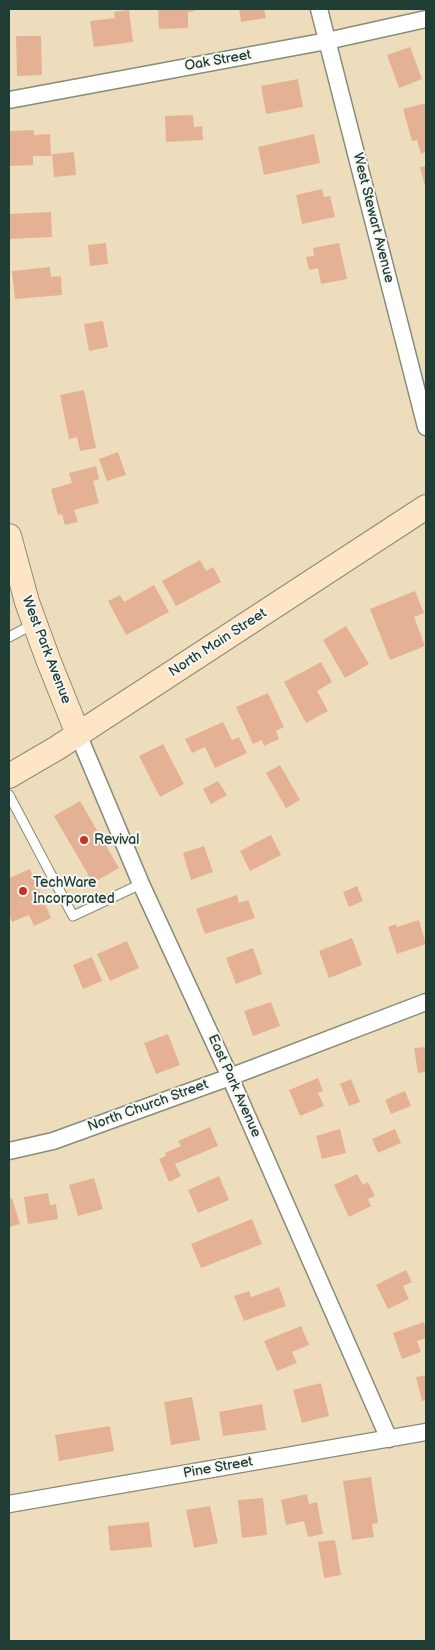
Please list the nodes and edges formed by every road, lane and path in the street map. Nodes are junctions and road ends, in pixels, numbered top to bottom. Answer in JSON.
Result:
{"nodes":[{"id":1,"x":319,"y":9,"type":"edge"},
{"id":2,"x":426,"y":19,"type":"edge"},
{"id":3,"x":327,"y":41,"type":"junction"},
{"id":4,"x":9,"y":100,"type":"edge"},
{"id":5,"x":426,"y":426,"type":"edge"},
{"id":6,"x":426,"y":507,"type":"edge"},
{"id":7,"x":9,"y":536,"type":"edge"},
{"id":8,"x":34,"y":624,"type":"junction"},
{"id":9,"x":9,"y":637,"type":"edge"},
{"id":10,"x":78,"y":734,"type":"junction"},
{"id":11,"x":9,"y":776,"type":"edge"},
{"id":12,"x":9,"y":794,"type":"edge"},
{"id":13,"x":141,"y":884,"type":"junction"},
{"id":14,"x":426,"y":1002,"type":"edge"},
{"id":15,"x":230,"y":1077,"type":"junction"},
{"id":16,"x":9,"y":1151,"type":"edge"},
{"id":17,"x":426,"y":1432,"type":"edge"},
{"id":18,"x":389,"y":1439,"type":"junction"},
{"id":19,"x":9,"y":1504,"type":"edge"}],
"edges":[{"from":1,"to":3,"type":"street","name":"West Stewart Avenue"},
{"from":2,"to":3,"type":"street","name":"Oak Street"},
{"from":3,"to":4,"type":"street","name":"Oak Street"},
{"from":3,"to":5,"type":"street","name":"West Stewart Avenue"},
{"from":6,"to":10,"type":"main road","name":"North Main Street"},
{"from":7,"to":8,"type":"main road","name":"West Park Avenue"},
{"from":8,"to":9,"type":"lane"},
{"from":8,"to":10,"type":"main road","name":"West Park Avenue"},
{"from":10,"to":11,"type":"main road","name":"North Main Street"},
{"from":10,"to":13,"type":"street","name":"East Park Avenue"},
{"from":12,"to":13,"type":"lane"},
{"from":13,"to":15,"type":"street","name":"East Park Avenue"},
{"from":14,"to":15,"type":"street","name":"North Church Street"},
{"from":15,"to":16,"type":"street","name":"North Church Street"},
{"from":15,"to":18,"type":"street","name":"East Park Avenue"},
{"from":17,"to":18,"type":"street","name":"Pine Street"},
{"from":18,"to":19,"type":"street","name":"Pine Street"}]}
